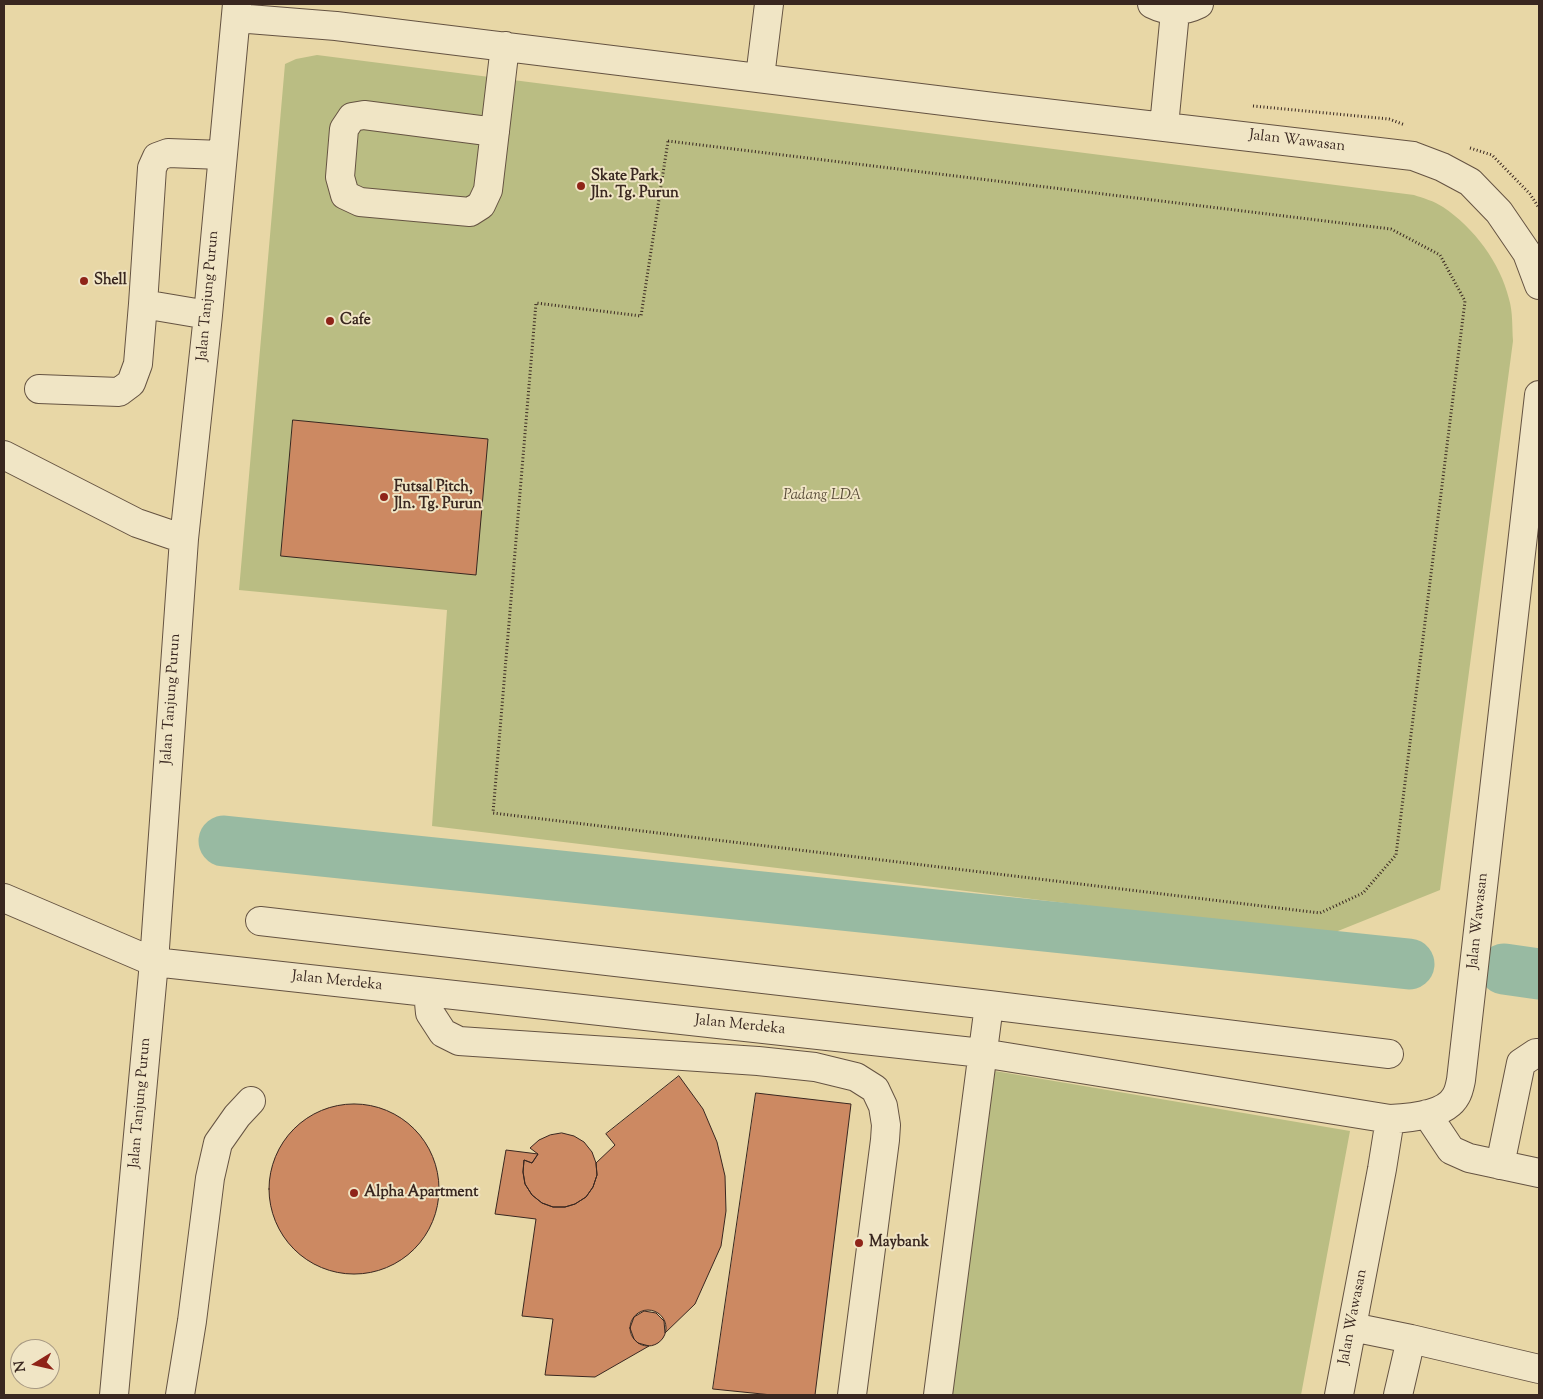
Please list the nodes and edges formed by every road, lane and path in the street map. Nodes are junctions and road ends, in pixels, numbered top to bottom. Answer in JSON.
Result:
{"nodes":[{"id":1,"x":769,"y":4,"type":"edge"},
{"id":2,"x":1176,"y":6,"type":"edge"},
{"id":3,"x":236,"y":11,"type":"edge"},
{"id":4,"x":505,"y":46,"type":"junction"},
{"id":5,"x":760,"y":77,"type":"junction"},
{"id":6,"x":1164,"y":126,"type":"junction"},
{"id":7,"x":495,"y":132,"type":"junction"},
{"id":8,"x":668,"y":142,"type":"joint"},
{"id":9,"x":222,"y":155,"type":"junction"},
{"id":10,"x":1539,"y":285,"type":"edge"},
{"id":11,"x":143,"y":304,"type":"junction"},
{"id":12,"x":208,"y":315,"type":"junction"},
{"id":13,"x":39,"y":389,"type":"dead end"},
{"id":14,"x":1539,"y":395,"type":"edge"},
{"id":15,"x":4,"y":455,"type":"edge"},
{"id":16,"x":184,"y":539,"type":"junction"},
{"id":17,"x":4,"y":898,"type":"edge"},
{"id":18,"x":260,"y":921,"type":"dead end"},
{"id":19,"x":154,"y":962,"type":"junction"},
{"id":20,"x":428,"y":992,"type":"junction"},
{"id":21,"x":544,"y":1005,"type":"junction"},
{"id":22,"x":989,"y":1005,"type":"junction"},
{"id":23,"x":762,"y":1029,"type":"junction"},
{"id":24,"x":542,"y":1046,"type":"junction"},
{"id":25,"x":982,"y":1053,"type":"junction"},
{"id":26,"x":1539,"y":1053,"type":"edge"},
{"id":27,"x":1389,"y":1054,"type":"dead end"},
{"id":28,"x":758,"y":1061,"type":"junction"},
{"id":29,"x":251,"y":1101,"type":"dead end"},
{"id":30,"x":1426,"y":1114,"type":"junction"},
{"id":31,"x":1390,"y":1119,"type":"junction"},
{"id":32,"x":1500,"y":1165,"type":"junction"},
{"id":33,"x":1539,"y":1173,"type":"edge"},
{"id":34,"x":1352,"y":1327,"type":"junction"},
{"id":35,"x":1411,"y":1339,"type":"junction"},
{"id":36,"x":1539,"y":1369,"type":"edge"},
{"id":37,"x":114,"y":1395,"type":"edge"},
{"id":38,"x":180,"y":1395,"type":"edge"},
{"id":39,"x":852,"y":1395,"type":"edge"},
{"id":40,"x":938,"y":1395,"type":"edge"},
{"id":41,"x":1339,"y":1395,"type":"edge"},
{"id":42,"x":1398,"y":1395,"type":"edge"}],
"edges":[{"from":1,"to":5,"type":"street"},
{"from":2,"to":6,"type":"street"},
{"from":3,"to":4,"type":"street","name":"Jalan Wawasan"},
{"from":3,"to":9,"type":"street","name":"Jalan Tanjung Purun"},
{"from":4,"to":5,"type":"street","name":"Jalan Wawasan"},
{"from":4,"to":7,"type":"street"},
{"from":5,"to":6,"type":"street","name":"Jalan Wawasan"},
{"from":6,"to":10,"type":"street","name":"Jalan Wawasan"},
{"from":7,"to":7,"type":"street"},
{"from":8,"to":8,"type":"path"},
{"from":9,"to":11,"type":"street"},
{"from":9,"to":12,"type":"street","name":"Jalan Tanjung Purun"},
{"from":11,"to":12,"type":"street"},
{"from":11,"to":13,"type":"street"},
{"from":12,"to":16,"type":"street","name":"Jalan Tanjung Purun"},
{"from":14,"to":30,"type":"street","name":"Jalan Wawasan"},
{"from":15,"to":16,"type":"street"},
{"from":16,"to":19,"type":"street","name":"Jalan Tanjung Purun"},
{"from":17,"to":19,"type":"street","name":"Jalan Merdeka"},
{"from":18,"to":22,"type":"street"},
{"from":19,"to":20,"type":"street","name":"Jalan Merdeka"},
{"from":19,"to":37,"type":"street","name":"Jalan Tanjung Purun"},
{"from":20,"to":21,"type":"street","name":"Jalan Merdeka"},
{"from":20,"to":24,"type":"street"},
{"from":21,"to":23,"type":"street","name":"Jalan Merdeka"},
{"from":21,"to":24,"type":"street"},
{"from":22,"to":25,"type":"street"},
{"from":22,"to":27,"type":"street"},
{"from":23,"to":25,"type":"street","name":"Jalan Merdeka"},
{"from":23,"to":28,"type":"street"},
{"from":24,"to":28,"type":"street"},
{"from":25,"to":31,"type":"street","name":"Jalan Merdeka"},
{"from":25,"to":40,"type":"street"},
{"from":26,"to":32,"type":"street"},
{"from":28,"to":39,"type":"street"},
{"from":29,"to":38,"type":"street"},
{"from":30,"to":31,"type":"street","name":"Jalan Wawasan"},
{"from":30,"to":32,"type":"street"},
{"from":31,"to":34,"type":"street","name":"Jalan Wawasan"},
{"from":32,"to":33,"type":"street"},
{"from":34,"to":35,"type":"street"},
{"from":34,"to":41,"type":"street","name":"Jalan Wawasan"},
{"from":35,"to":36,"type":"street"},
{"from":35,"to":42,"type":"street"}]}
